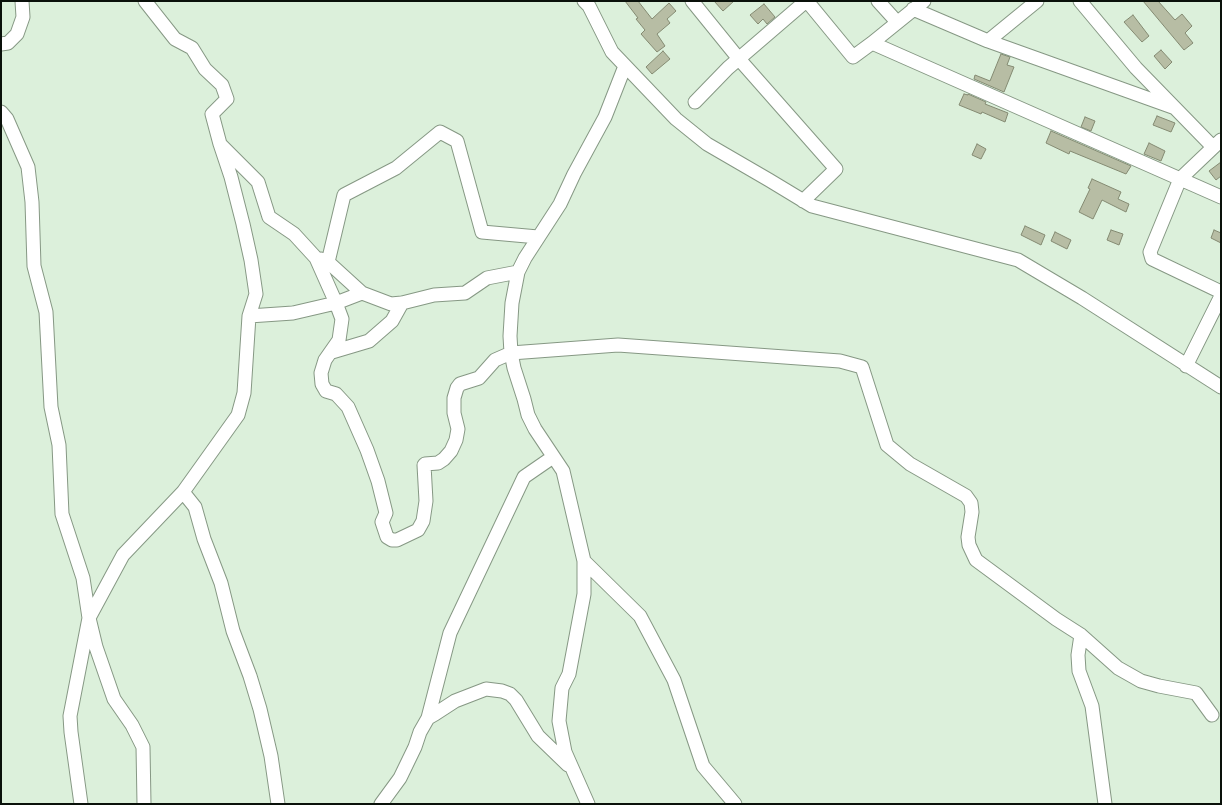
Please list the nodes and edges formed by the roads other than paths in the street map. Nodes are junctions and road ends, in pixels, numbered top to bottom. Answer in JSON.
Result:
{"nodes":[{"id":1,"x":22,"y":1,"type":"edge"},
{"id":2,"x":145,"y":1,"type":"edge"},
{"id":3,"x":584,"y":1,"type":"edge"},
{"id":4,"x":692,"y":1,"type":"edge"},
{"id":5,"x":807,"y":1,"type":"edge"},
{"id":6,"x":878,"y":1,"type":"edge"},
{"id":7,"x":924,"y":1,"type":"edge"},
{"id":8,"x":1037,"y":1,"type":"edge"},
{"id":9,"x":1080,"y":1,"type":"edge"},
{"id":10,"x":913,"y":9,"type":"junction"},
{"id":11,"x":897,"y":22,"type":"junction"},
{"id":12,"x":988,"y":41,"type":"junction"},
{"id":13,"x":872,"y":43,"type":"junction"},
{"id":14,"x":1,"y":44,"type":"edge"},
{"id":15,"x":739,"y":59,"type":"junction"},
{"id":16,"x":625,"y":66,"type":"junction"},
{"id":17,"x":695,"y":102,"type":"dead end"},
{"id":18,"x":1175,"y":108,"type":"junction"},
{"id":19,"x":1,"y":112,"type":"edge"},
{"id":20,"x":1217,"y":143,"type":"edge"},
{"id":21,"x":220,"y":144,"type":"junction"},
{"id":22,"x":1180,"y":179,"type":"junction"},
{"id":23,"x":1221,"y":197,"type":"edge"},
{"id":24,"x":803,"y":201,"type":"junction"},
{"id":25,"x":538,"y":237,"type":"junction"},
{"id":26,"x":322,"y":260,"type":"junction"},
{"id":27,"x":518,"y":272,"type":"junction"},
{"id":28,"x":1221,"y":292,"type":"edge"},
{"id":29,"x":362,"y":293,"type":"junction"},
{"id":30,"x":1221,"y":296,"type":"edge"},
{"id":31,"x":336,"y":303,"type":"junction"},
{"id":32,"x":402,"y":303,"type":"junction"},
{"id":33,"x":249,"y":316,"type":"junction"},
{"id":34,"x":332,"y":352,"type":"junction"},
{"id":35,"x":511,"y":353,"type":"junction"},
{"id":36,"x":1186,"y":366,"type":"junction"},
{"id":37,"x":1221,"y":387,"type":"edge"},
{"id":38,"x":553,"y":457,"type":"junction"},
{"id":39,"x":183,"y":492,"type":"junction"},
{"id":40,"x":584,"y":561,"type":"junction"},
{"id":41,"x":88,"y":618,"type":"junction"},
{"id":42,"x":1081,"y":635,"type":"junction"},
{"id":43,"x":1212,"y":715,"type":"dead end"},
{"id":44,"x":428,"y":718,"type":"junction"},
{"id":45,"x":570,"y":766,"type":"junction"},
{"id":46,"x":81,"y":804,"type":"edge"},
{"id":47,"x":144,"y":804,"type":"edge"},
{"id":48,"x":278,"y":804,"type":"edge"},
{"id":49,"x":381,"y":804,"type":"edge"},
{"id":50,"x":588,"y":804,"type":"edge"},
{"id":51,"x":735,"y":804,"type":"edge"},
{"id":52,"x":1105,"y":804,"type":"edge"}],
"edges":[{"from":1,"to":14,"type":"street"},
{"from":2,"to":21,"type":"street"},
{"from":3,"to":16,"type":"street"},
{"from":4,"to":15,"type":"street"},
{"from":5,"to":13,"type":"street"},
{"from":5,"to":15,"type":"street"},
{"from":6,"to":11,"type":"street"},
{"from":7,"to":10,"type":"street"},
{"from":8,"to":12,"type":"street"},
{"from":9,"to":18,"type":"street"},
{"from":10,"to":11,"type":"street"},
{"from":10,"to":12,"type":"street"},
{"from":11,"to":13,"type":"street"},
{"from":12,"to":18,"type":"street"},
{"from":13,"to":22,"type":"street"},
{"from":15,"to":17,"type":"street"},
{"from":15,"to":24,"type":"street"},
{"from":16,"to":24,"type":"street"},
{"from":16,"to":25,"type":"street"},
{"from":18,"to":20,"type":"street"},
{"from":19,"to":41,"type":"street"},
{"from":20,"to":22,"type":"street"},
{"from":21,"to":26,"type":"street"},
{"from":21,"to":33,"type":"street"},
{"from":22,"to":23,"type":"street"},
{"from":22,"to":28,"type":"street"},
{"from":24,"to":36,"type":"street"},
{"from":25,"to":26,"type":"street"},
{"from":25,"to":27,"type":"street"},
{"from":26,"to":29,"type":"street"},
{"from":26,"to":31,"type":"street"},
{"from":27,"to":32,"type":"street"},
{"from":27,"to":35,"type":"street"},
{"from":29,"to":31,"type":"street"},
{"from":29,"to":32,"type":"street"},
{"from":30,"to":36,"type":"street"},
{"from":31,"to":33,"type":"street"},
{"from":31,"to":34,"type":"street"},
{"from":32,"to":34,"type":"street"},
{"from":33,"to":39,"type":"street"},
{"from":34,"to":35,"type":"street"},
{"from":35,"to":38,"type":"street"},
{"from":35,"to":42,"type":"street"},
{"from":36,"to":37,"type":"street"},
{"from":38,"to":40,"type":"street"},
{"from":38,"to":44,"type":"street"},
{"from":39,"to":41,"type":"street"},
{"from":39,"to":48,"type":"street"},
{"from":40,"to":45,"type":"street"},
{"from":40,"to":51,"type":"street"},
{"from":41,"to":46,"type":"street"},
{"from":41,"to":47,"type":"street"},
{"from":42,"to":43,"type":"street"},
{"from":42,"to":52,"type":"street"},
{"from":44,"to":45,"type":"street"},
{"from":44,"to":49,"type":"street"},
{"from":45,"to":50,"type":"street"}]}
